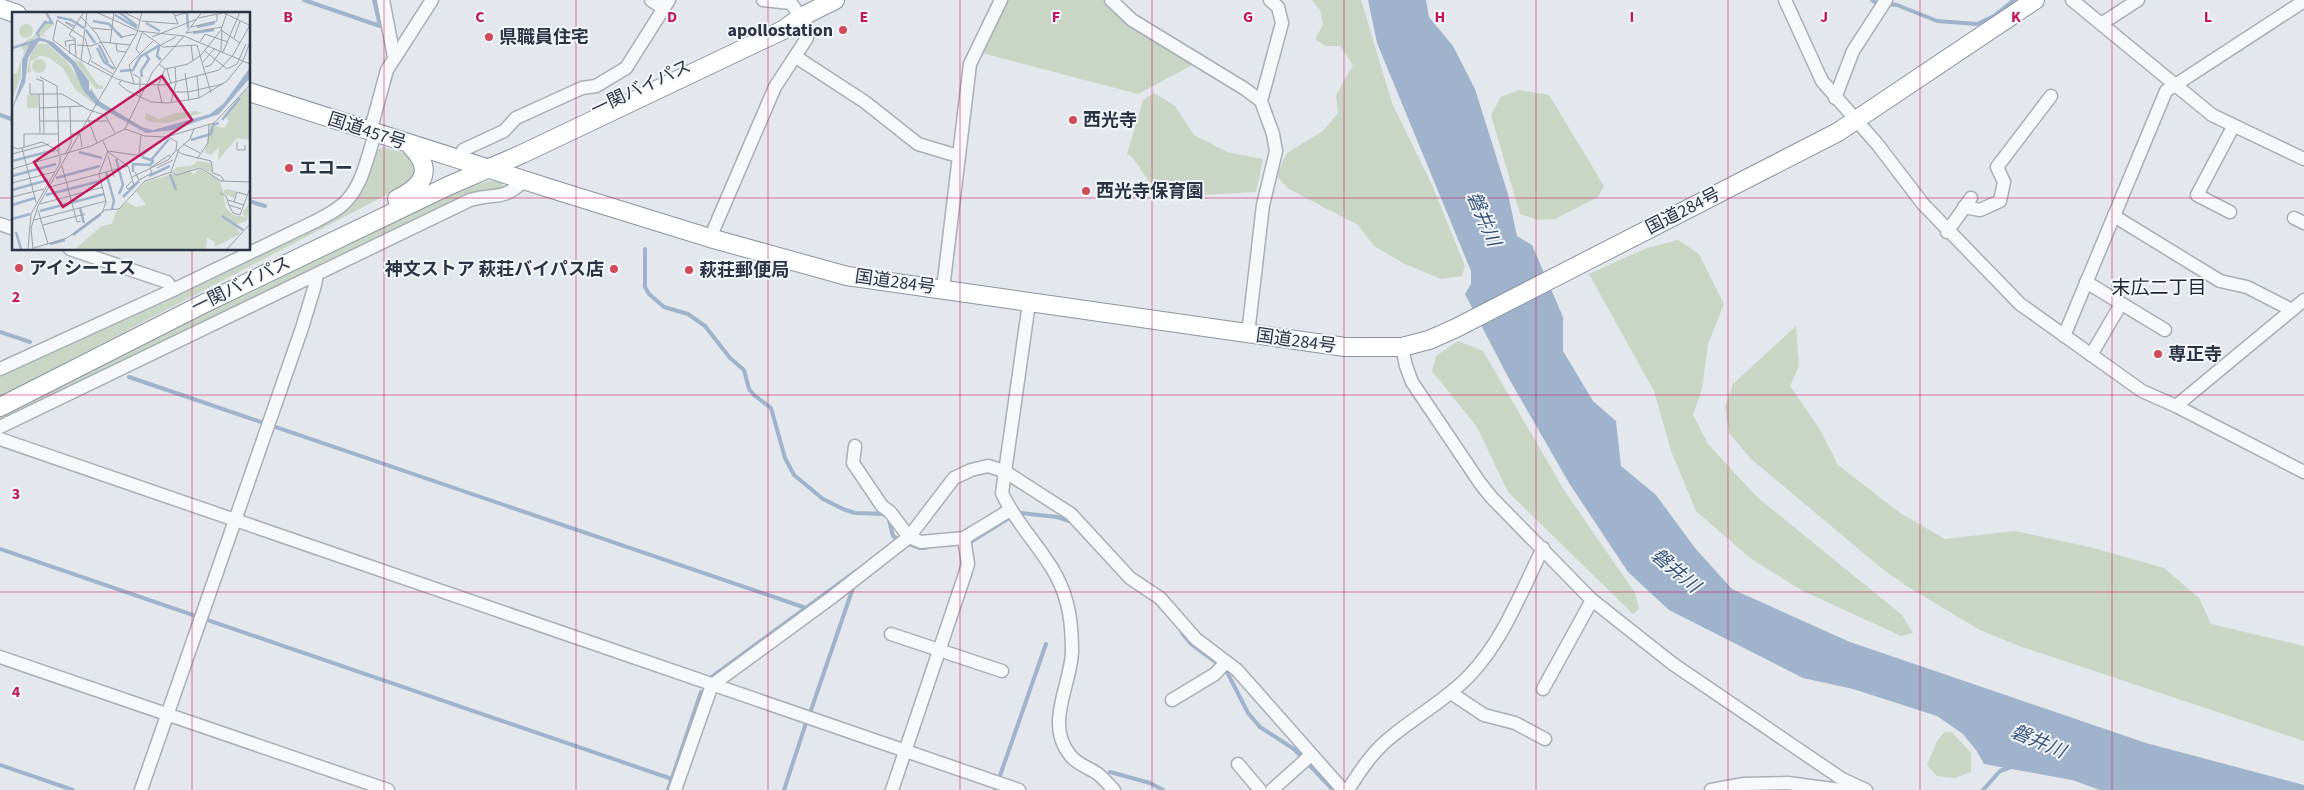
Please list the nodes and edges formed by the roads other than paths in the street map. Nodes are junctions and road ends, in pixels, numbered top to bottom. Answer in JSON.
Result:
{"nodes":[{"id":1,"x":383,"y":0,"type":"edge"},
{"id":2,"x":432,"y":0,"type":"edge"},
{"id":3,"x":651,"y":0,"type":"edge"},
{"id":4,"x":763,"y":0,"type":"edge"},
{"id":5,"x":835,"y":0,"type":"edge"},
{"id":6,"x":1001,"y":0,"type":"edge"},
{"id":7,"x":1111,"y":0,"type":"edge"},
{"id":8,"x":1270,"y":0,"type":"edge"},
{"id":9,"x":1785,"y":0,"type":"edge"},
{"id":10,"x":1886,"y":0,"type":"edge"},
{"id":11,"x":2035,"y":0,"type":"edge"},
{"id":12,"x":2072,"y":0,"type":"edge"},
{"id":13,"x":2138,"y":0,"type":"edge"},
{"id":14,"x":2304,"y":1,"type":"edge"},
{"id":15,"x":666,"y":4,"type":"edge"},
{"id":16,"x":795,"y":7,"type":"edge"},
{"id":17,"x":0,"y":8,"type":"edge"},
{"id":18,"x":12,"y":12,"type":"edge"},
{"id":19,"x":2101,"y":24,"type":"junction"},
{"id":20,"x":394,"y":57,"type":"junction"},
{"id":21,"x":796,"y":58,"type":"junction"},
{"id":22,"x":2174,"y":85,"type":"junction"},
{"id":23,"x":250,"y":92,"type":"edge"},
{"id":24,"x":2051,"y":96,"type":"dead end"},
{"id":25,"x":1835,"y":98,"type":"junction"},
{"id":26,"x":1261,"y":101,"type":"junction"},
{"id":27,"x":1856,"y":120,"type":"junction"},
{"id":28,"x":2233,"y":126,"type":"junction"},
{"id":29,"x":373,"y":133,"type":"junction"},
{"id":30,"x":411,"y":146,"type":"junction"},
{"id":31,"x":958,"y":156,"type":"junction"},
{"id":32,"x":2304,"y":159,"type":"edge"},
{"id":33,"x":459,"y":160,"type":"junction"},
{"id":34,"x":485,"y":168,"type":"junction"},
{"id":35,"x":524,"y":181,"type":"junction"},
{"id":36,"x":2230,"y":212,"type":"dead end"},
{"id":37,"x":2114,"y":216,"type":"junction"},
{"id":38,"x":0,"y":224,"type":"edge"},
{"id":39,"x":12,"y":228,"type":"edge"},
{"id":40,"x":1947,"y":232,"type":"junction"},
{"id":41,"x":710,"y":238,"type":"junction"},
{"id":42,"x":73,"y":250,"type":"edge"},
{"id":43,"x":317,"y":274,"type":"junction"},
{"id":44,"x":2086,"y":282,"type":"junction"},
{"id":45,"x":172,"y":290,"type":"junction"},
{"id":46,"x":944,"y":290,"type":"junction"},
{"id":47,"x":2304,"y":300,"type":"edge"},
{"id":48,"x":1029,"y":303,"type":"junction"},
{"id":49,"x":2121,"y":304,"type":"junction"},
{"id":50,"x":201,"y":305,"type":"junction"},
{"id":51,"x":2292,"y":310,"type":"junction"},
{"id":52,"x":2165,"y":330,"type":"dead end"},
{"id":53,"x":1248,"y":334,"type":"junction"},
{"id":54,"x":2064,"y":336,"type":"junction"},
{"id":55,"x":1402,"y":347,"type":"junction"},
{"id":56,"x":2091,"y":355,"type":"junction"},
{"id":57,"x":0,"y":369,"type":"edge"},
{"id":58,"x":2176,"y":406,"type":"junction"},
{"id":59,"x":0,"y":407,"type":"edge"},
{"id":60,"x":0,"y":427,"type":"edge"},
{"id":61,"x":0,"y":439,"type":"edge"},
{"id":62,"x":855,"y":446,"type":"dead end"},
{"id":63,"x":1004,"y":471,"type":"junction"},
{"id":64,"x":2304,"y":472,"type":"edge"},
{"id":65,"x":1010,"y":510,"type":"junction"},
{"id":66,"x":234,"y":521,"type":"junction"},
{"id":67,"x":909,"y":538,"type":"junction"},
{"id":68,"x":964,"y":538,"type":"junction"},
{"id":69,"x":1543,"y":548,"type":"junction"},
{"id":70,"x":1592,"y":600,"type":"junction"},
{"id":71,"x":892,"y":634,"type":"dead end"},
{"id":72,"x":939,"y":650,"type":"junction"},
{"id":73,"x":0,"y":657,"type":"edge"},
{"id":74,"x":1226,"y":662,"type":"junction"},
{"id":75,"x":1002,"y":671,"type":"dead end"},
{"id":76,"x":712,"y":685,"type":"junction"},
{"id":77,"x":1543,"y":689,"type":"dead end"},
{"id":78,"x":1451,"y":693,"type":"junction"},
{"id":79,"x":1172,"y":700,"type":"dead end"},
{"id":80,"x":168,"y":714,"type":"junction"},
{"id":81,"x":1545,"y":739,"type":"dead end"},
{"id":82,"x":906,"y":751,"type":"junction"},
{"id":83,"x":1311,"y":755,"type":"junction"},
{"id":84,"x":1238,"y":764,"type":"dead end"},
{"id":85,"x":1861,"y":789,"type":"edge"},
{"id":86,"x":141,"y":790,"type":"edge"},
{"id":87,"x":388,"y":790,"type":"edge"},
{"id":88,"x":675,"y":790,"type":"edge"},
{"id":89,"x":892,"y":790,"type":"edge"},
{"id":90,"x":1019,"y":790,"type":"edge"},
{"id":91,"x":1114,"y":790,"type":"edge"},
{"id":92,"x":1260,"y":790,"type":"edge"},
{"id":93,"x":1272,"y":790,"type":"edge"},
{"id":94,"x":1343,"y":790,"type":"edge"},
{"id":95,"x":1348,"y":790,"type":"edge"},
{"id":96,"x":1711,"y":790,"type":"edge"}],
"edges":[{"from":1,"to":20,"type":"street"},
{"from":2,"to":20,"type":"street"},
{"from":3,"to":15,"type":"street"},
{"from":4,"to":16,"type":"street"},
{"from":5,"to":16,"type":"highway","name":"一関バイパス"},
{"from":6,"to":31,"type":"street"},
{"from":7,"to":26,"type":"street"},
{"from":8,"to":26,"type":"street"},
{"from":9,"to":25,"type":"street"},
{"from":10,"to":25,"type":"street"},
{"from":11,"to":27,"type":"highway","name":"国道284号"},
{"from":12,"to":19,"type":"street"},
{"from":13,"to":19,"type":"street"},
{"from":14,"to":22,"type":"street"},
{"from":15,"to":33,"type":"street"},
{"from":16,"to":21,"type":"street"},
{"from":16,"to":34,"type":"highway","name":"一関バイパス"},
{"from":17,"to":18,"type":"highway"},
{"from":19,"to":22,"type":"street"},
{"from":20,"to":29,"type":"street"},
{"from":21,"to":31,"type":"street"},
{"from":21,"to":41,"type":"street"},
{"from":22,"to":28,"type":"street"},
{"from":22,"to":37,"type":"street"},
{"from":23,"to":29,"type":"highway","name":"国道457号"},
{"from":24,"to":40,"type":"street"},
{"from":25,"to":27,"type":"street"},
{"from":26,"to":53,"type":"street"},
{"from":27,"to":40,"type":"street"},
{"from":27,"to":55,"type":"highway","name":"国道284号"},
{"from":28,"to":32,"type":"street"},
{"from":28,"to":36,"type":"street"},
{"from":29,"to":30,"type":"highway","name":"国道457号"},
{"from":29,"to":45,"type":"street"},
{"from":30,"to":33,"type":"highway","name":"国道457号"},
{"from":30,"to":50,"type":"highway"},
{"from":31,"to":46,"type":"street"},
{"from":33,"to":34,"type":"highway","name":"国道457号"},
{"from":34,"to":35,"type":"highway","name":"国道284号"},
{"from":34,"to":50,"type":"highway","name":"一関バイパス"},
{"from":35,"to":41,"type":"highway","name":"国道284号"},
{"from":35,"to":43,"type":"street"},
{"from":37,"to":44,"type":"street"},
{"from":37,"to":51,"type":"street"},
{"from":38,"to":39,"type":"street"},
{"from":40,"to":54,"type":"street"},
{"from":41,"to":46,"type":"highway","name":"国道284号"},
{"from":42,"to":45,"type":"street"},
{"from":43,"to":60,"type":"street"},
{"from":43,"to":66,"type":"street"},
{"from":44,"to":49,"type":"street"},
{"from":44,"to":54,"type":"street"},
{"from":45,"to":57,"type":"street"},
{"from":46,"to":48,"type":"highway","name":"国道284号"},
{"from":47,"to":51,"type":"street"},
{"from":48,"to":53,"type":"highway","name":"国道284号"},
{"from":48,"to":63,"type":"street"},
{"from":49,"to":52,"type":"street"},
{"from":49,"to":56,"type":"street"},
{"from":50,"to":59,"type":"highway","name":"一関バイパス"},
{"from":51,"to":58,"type":"street"},
{"from":53,"to":55,"type":"highway","name":"国道284号"},
{"from":54,"to":56,"type":"street"},
{"from":55,"to":69,"type":"street"},
{"from":56,"to":58,"type":"street"},
{"from":58,"to":64,"type":"street"},
{"from":61,"to":66,"type":"street"},
{"from":62,"to":67,"type":"street"},
{"from":63,"to":65,"type":"street"},
{"from":63,"to":67,"type":"street"},
{"from":63,"to":74,"type":"street"},
{"from":65,"to":68,"type":"street"},
{"from":65,"to":91,"type":"street"},
{"from":66,"to":76,"type":"street"},
{"from":66,"to":80,"type":"street"},
{"from":67,"to":68,"type":"street"},
{"from":67,"to":76,"type":"street"},
{"from":68,"to":72,"type":"street"},
{"from":69,"to":70,"type":"street"},
{"from":69,"to":78,"type":"street"},
{"from":70,"to":77,"type":"street"},
{"from":70,"to":85,"type":"street"},
{"from":71,"to":72,"type":"street"},
{"from":72,"to":75,"type":"street"},
{"from":72,"to":82,"type":"street"},
{"from":73,"to":80,"type":"street"},
{"from":74,"to":79,"type":"street"},
{"from":74,"to":83,"type":"street"},
{"from":76,"to":82,"type":"street"},
{"from":76,"to":88,"type":"street"},
{"from":78,"to":81,"type":"street"},
{"from":78,"to":95,"type":"street"},
{"from":80,"to":86,"type":"street"},
{"from":80,"to":87,"type":"street"},
{"from":82,"to":89,"type":"street"},
{"from":82,"to":90,"type":"street"},
{"from":83,"to":93,"type":"street"},
{"from":83,"to":94,"type":"street"},
{"from":84,"to":92,"type":"street"},
{"from":85,"to":96,"type":"street"}]}
